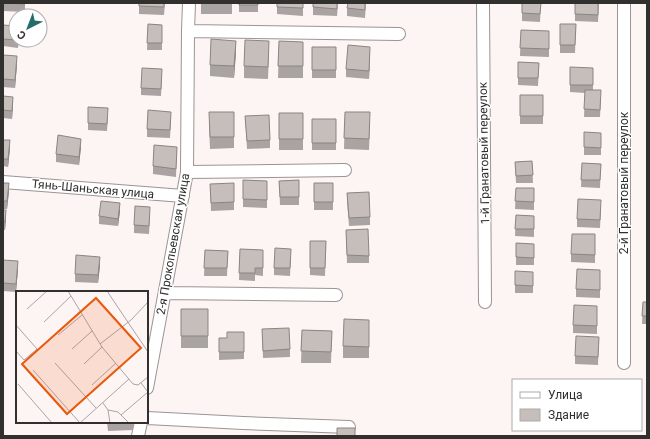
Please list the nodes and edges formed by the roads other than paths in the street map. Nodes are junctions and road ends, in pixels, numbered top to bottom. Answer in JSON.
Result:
{"nodes":[{"id":1,"x":189,"y":3,"type":"edge"},
{"id":2,"x":482,"y":3,"type":"edge"},
{"id":3,"x":624,"y":3,"type":"edge"},
{"id":4,"x":188,"y":31,"type":"junction"},
{"id":5,"x":399,"y":34,"type":"dead end"},
{"id":6,"x":345,"y":170,"type":"dead end"},
{"id":7,"x":187,"y":172,"type":"junction"},
{"id":8,"x":3,"y":182,"type":"edge"},
{"id":9,"x":183,"y":196,"type":"junction"},
{"id":10,"x":165,"y":294,"type":"junction"},
{"id":11,"x":336,"y":295,"type":"dead end"},
{"id":12,"x":485,"y":302,"type":"dead end"},
{"id":13,"x":624,"y":363,"type":"dead end"},
{"id":14,"x":148,"y":383,"type":"edge"},
{"id":15,"x":148,"y":418,"type":"edge"},
{"id":16,"x":141,"y":423,"type":"edge"},
{"id":17,"x":349,"y":426,"type":"edge"},
{"id":18,"x":138,"y":436,"type":"edge"}],
"edges":[{"from":1,"to":4,"type":"street","name":"2-я Прокопьевская улица"},
{"from":2,"to":12,"type":"street","name":"1-й Гранатовый переулок"},
{"from":3,"to":13,"type":"street","name":"2-й Гранатовый переулок"},
{"from":4,"to":5,"type":"street"},
{"from":4,"to":7,"type":"street","name":"2-я Прокопьевская улица"},
{"from":6,"to":7,"type":"street"},
{"from":7,"to":9,"type":"street","name":"2-я Прокопьевская улица"},
{"from":8,"to":9,"type":"street","name":"Тянь-Шаньская улица"},
{"from":9,"to":10,"type":"street","name":"2-я Прокопьевская улица"},
{"from":10,"to":11,"type":"street"},
{"from":10,"to":14,"type":"street","name":"2-я Прокопьевская улица"},
{"from":15,"to":17,"type":"street"},
{"from":16,"to":18,"type":"street"}]}
